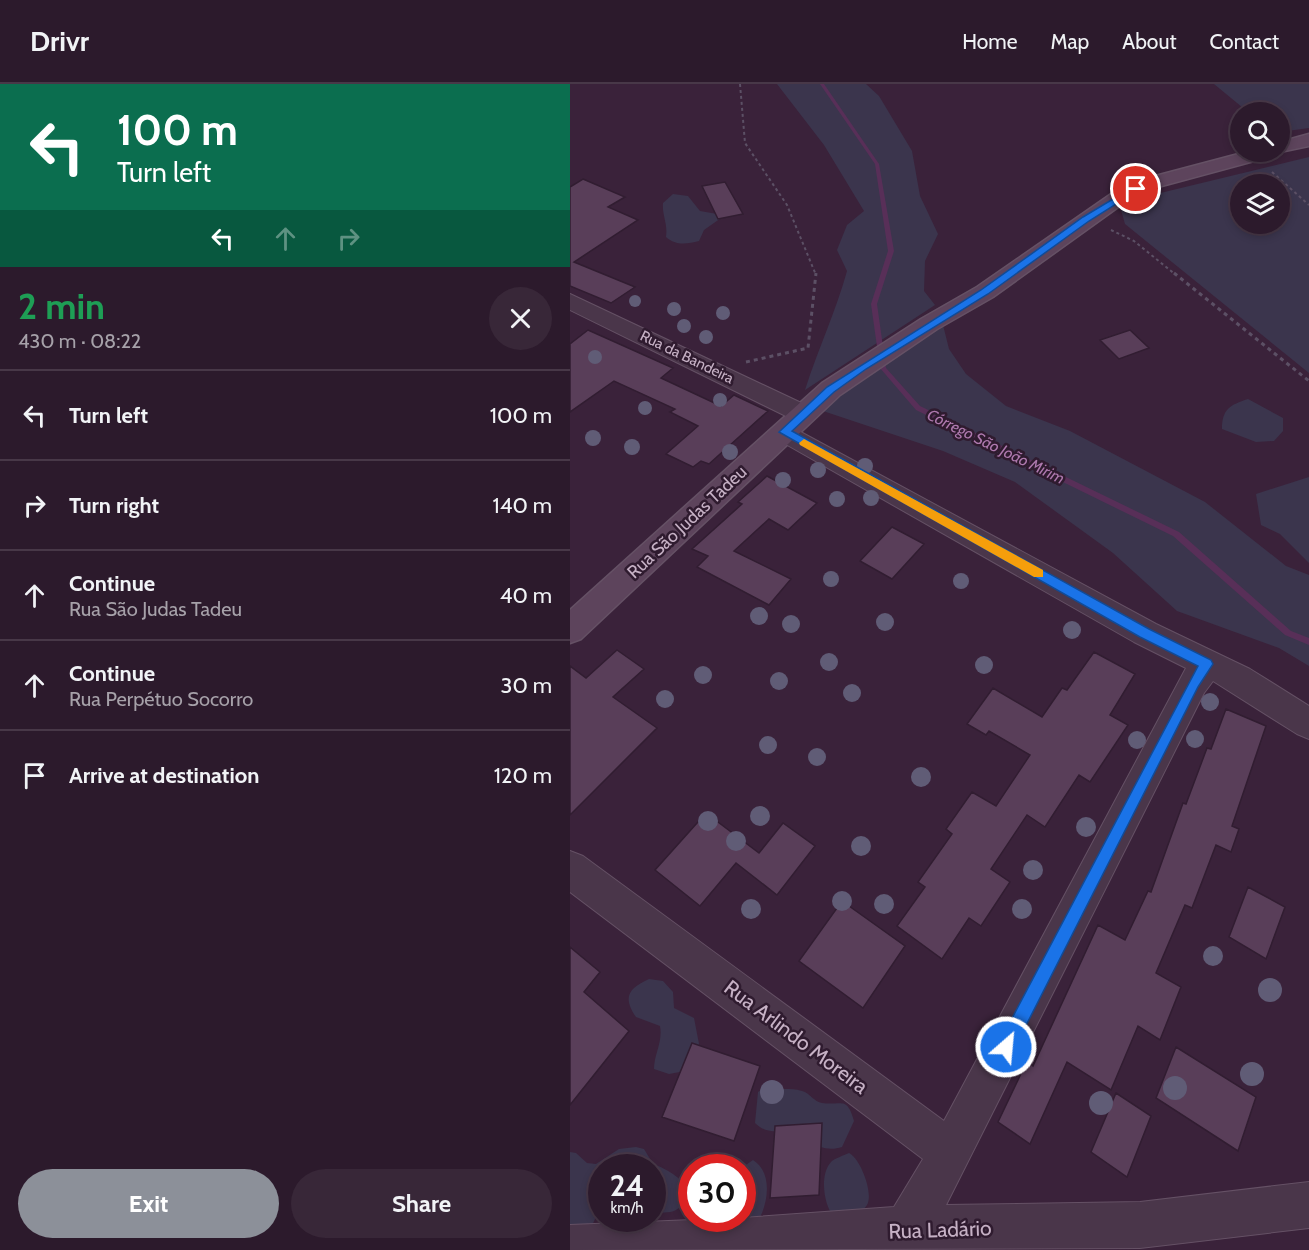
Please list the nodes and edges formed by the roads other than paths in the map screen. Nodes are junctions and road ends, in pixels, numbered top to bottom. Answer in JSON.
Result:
{"nodes":[{"id":1,"x":1309,"y":140,"type":"edge"},
{"id":2,"x":1290,"y":145,"type":"edge"},
{"id":3,"x":1269,"y":162,"type":"edge"},
{"id":4,"x":570,"y":301,"type":"edge"},
{"id":5,"x":794,"y":423,"type":"junction"},
{"id":6,"x":570,"y":630,"type":"edge"},
{"id":7,"x":1207,"y":664,"type":"junction"},
{"id":8,"x":1309,"y":724,"type":"edge"},
{"id":9,"x":570,"y":868,"type":"edge"},
{"id":10,"x":951,"y":1153,"type":"junction"},
{"id":11,"x":1309,"y":1205,"type":"edge"},
{"id":12,"x":907,"y":1229,"type":"junction"},
{"id":13,"x":1140,"y":1238,"type":"edge"},
{"id":14,"x":741,"y":1246,"type":"edge"},
{"id":15,"x":590,"y":1248,"type":"edge"}],
"edges":[{"from":1,"to":2,"type":"street"},
{"from":3,"to":5,"type":"street","name":"Rua São Judas Tadeu"},
{"from":4,"to":5,"type":"street","name":"Rua da Bandeira"},
{"from":5,"to":6,"type":"street","name":"Rua São Judas Tadeu"},
{"from":5,"to":7,"type":"street","name":"Rua da Bandeira"},
{"from":7,"to":8,"type":"street","name":"Rua da Bandeira"},
{"from":7,"to":10,"type":"street"},
{"from":9,"to":10,"type":"street","name":"Rua Arlindo Moreira"},
{"from":10,"to":12,"type":"street"},
{"from":11,"to":13,"type":"street","name":"Rua Ladário"},
{"from":12,"to":13,"type":"street","name":"Rua Ladário"},
{"from":12,"to":14,"type":"street","name":"Rua Ladário"},
{"from":14,"to":15,"type":"street","name":"Rua Ladário"}]}
